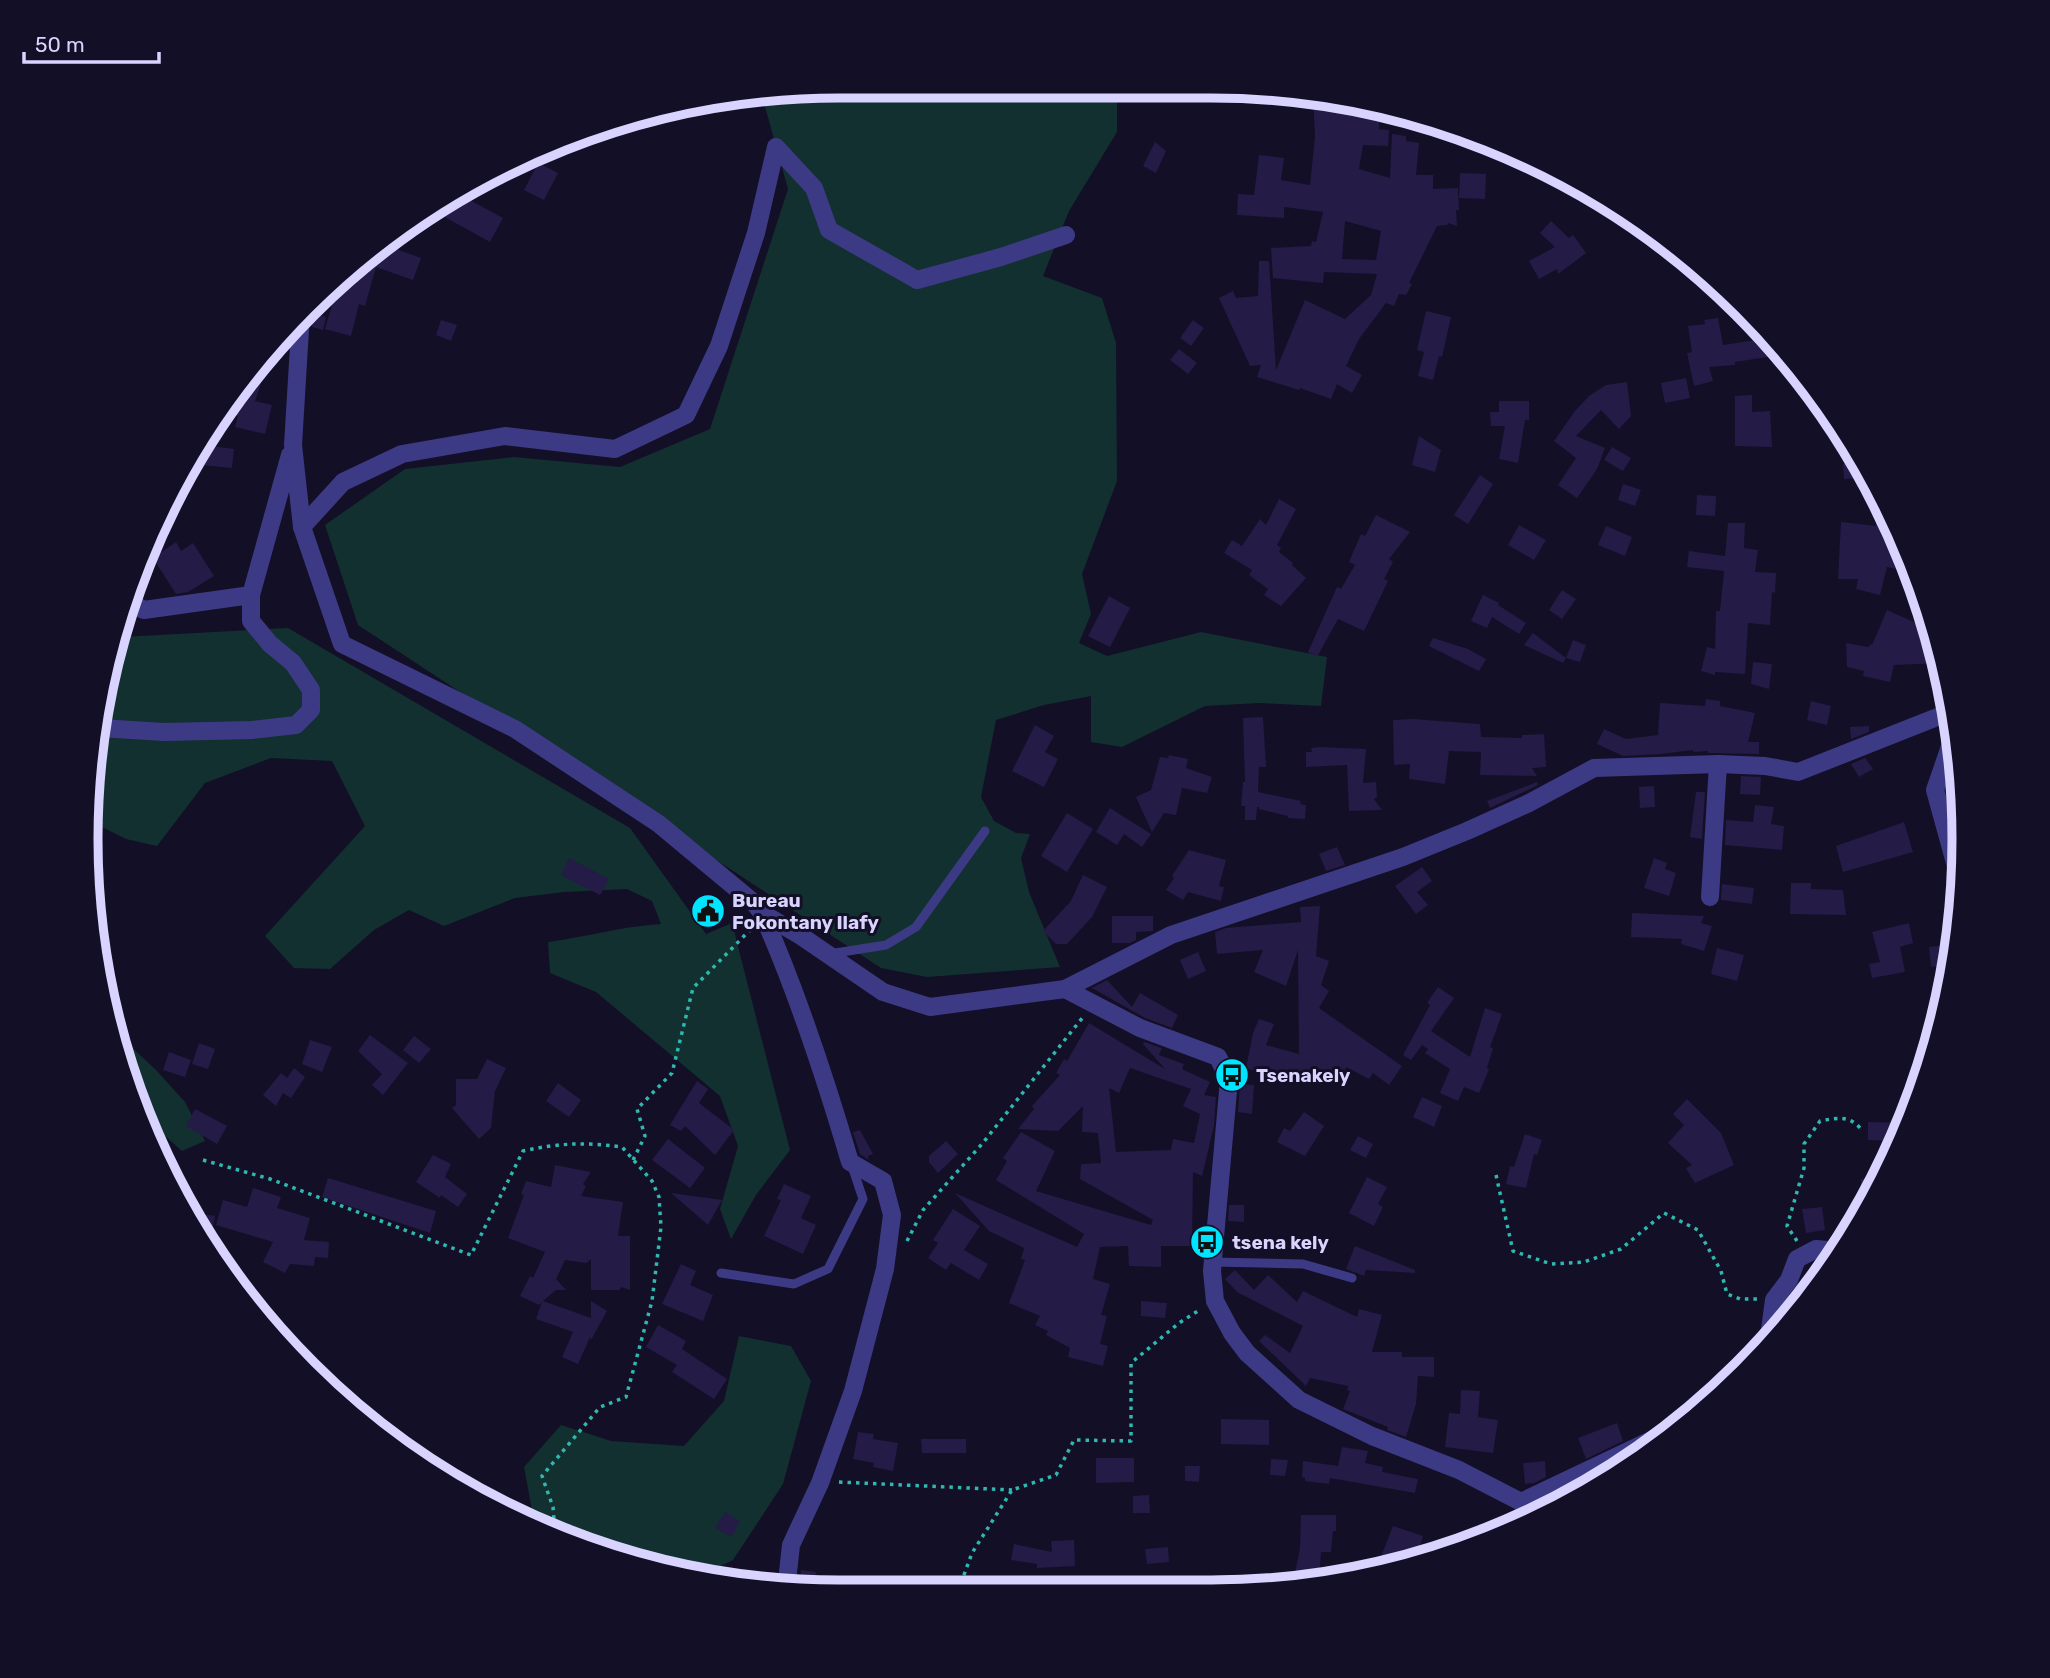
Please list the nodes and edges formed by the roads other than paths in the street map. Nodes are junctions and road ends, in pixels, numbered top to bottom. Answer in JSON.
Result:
{"nodes":[{"id":1,"x":1066,"y":236,"type":"dead end"},
{"id":2,"x":300,"y":331,"type":"edge"},
{"id":3,"x":293,"y":445,"type":"junction"},
{"id":4,"x":302,"y":527,"type":"junction"},
{"id":5,"x":251,"y":595,"type":"junction"},
{"id":6,"x":136,"y":606,"type":"edge"},
{"id":7,"x":1942,"y":715,"type":"edge"},
{"id":8,"x":106,"y":728,"type":"edge"},
{"id":9,"x":1947,"y":755,"type":"edge"},
{"id":10,"x":1718,"y":764,"type":"junction"},
{"id":11,"x":985,"y":831,"type":"dead end"},
{"id":12,"x":1952,"y":850,"type":"edge"},
{"id":13,"x":1710,"y":897,"type":"dead end"},
{"id":14,"x":762,"y":913,"type":"junction"},
{"id":15,"x":827,"y":954,"type":"junction"},
{"id":16,"x":1065,"y":989,"type":"junction"},
{"id":17,"x":850,"y":1162,"type":"junction"},
{"id":18,"x":1828,"y":1250,"type":"dead end"},
{"id":19,"x":1212,"y":1262,"type":"junction"},
{"id":20,"x":721,"y":1273,"type":"dead end"},
{"id":21,"x":1352,"y":1278,"type":"dead end"},
{"id":22,"x":1771,"y":1325,"type":"edge"},
{"id":23,"x":1629,"y":1451,"type":"edge"},
{"id":24,"x":1521,"y":1502,"type":"junction"},
{"id":25,"x":1529,"y":1509,"type":"edge"},
{"id":26,"x":787,"y":1578,"type":"edge"}],
"edges":[{"from":1,"to":4,"type":"street"},
{"from":2,"to":3,"type":"street"},
{"from":3,"to":4,"type":"street"},
{"from":3,"to":5,"type":"street"},
{"from":4,"to":14,"type":"street"},
{"from":5,"to":6,"type":"street"},
{"from":5,"to":8,"type":"street"},
{"from":7,"to":10,"type":"street"},
{"from":9,"to":12,"type":"street"},
{"from":10,"to":13,"type":"street"},
{"from":10,"to":16,"type":"street"},
{"from":11,"to":15,"type":"lane"},
{"from":14,"to":15,"type":"street"},
{"from":14,"to":17,"type":"street"},
{"from":15,"to":16,"type":"street"},
{"from":16,"to":19,"type":"street"},
{"from":17,"to":20,"type":"lane"},
{"from":17,"to":26,"type":"street"},
{"from":18,"to":22,"type":"street"},
{"from":19,"to":21,"type":"lane"},
{"from":19,"to":24,"type":"street"},
{"from":23,"to":24,"type":"street"},
{"from":24,"to":25,"type":"street"}]}
